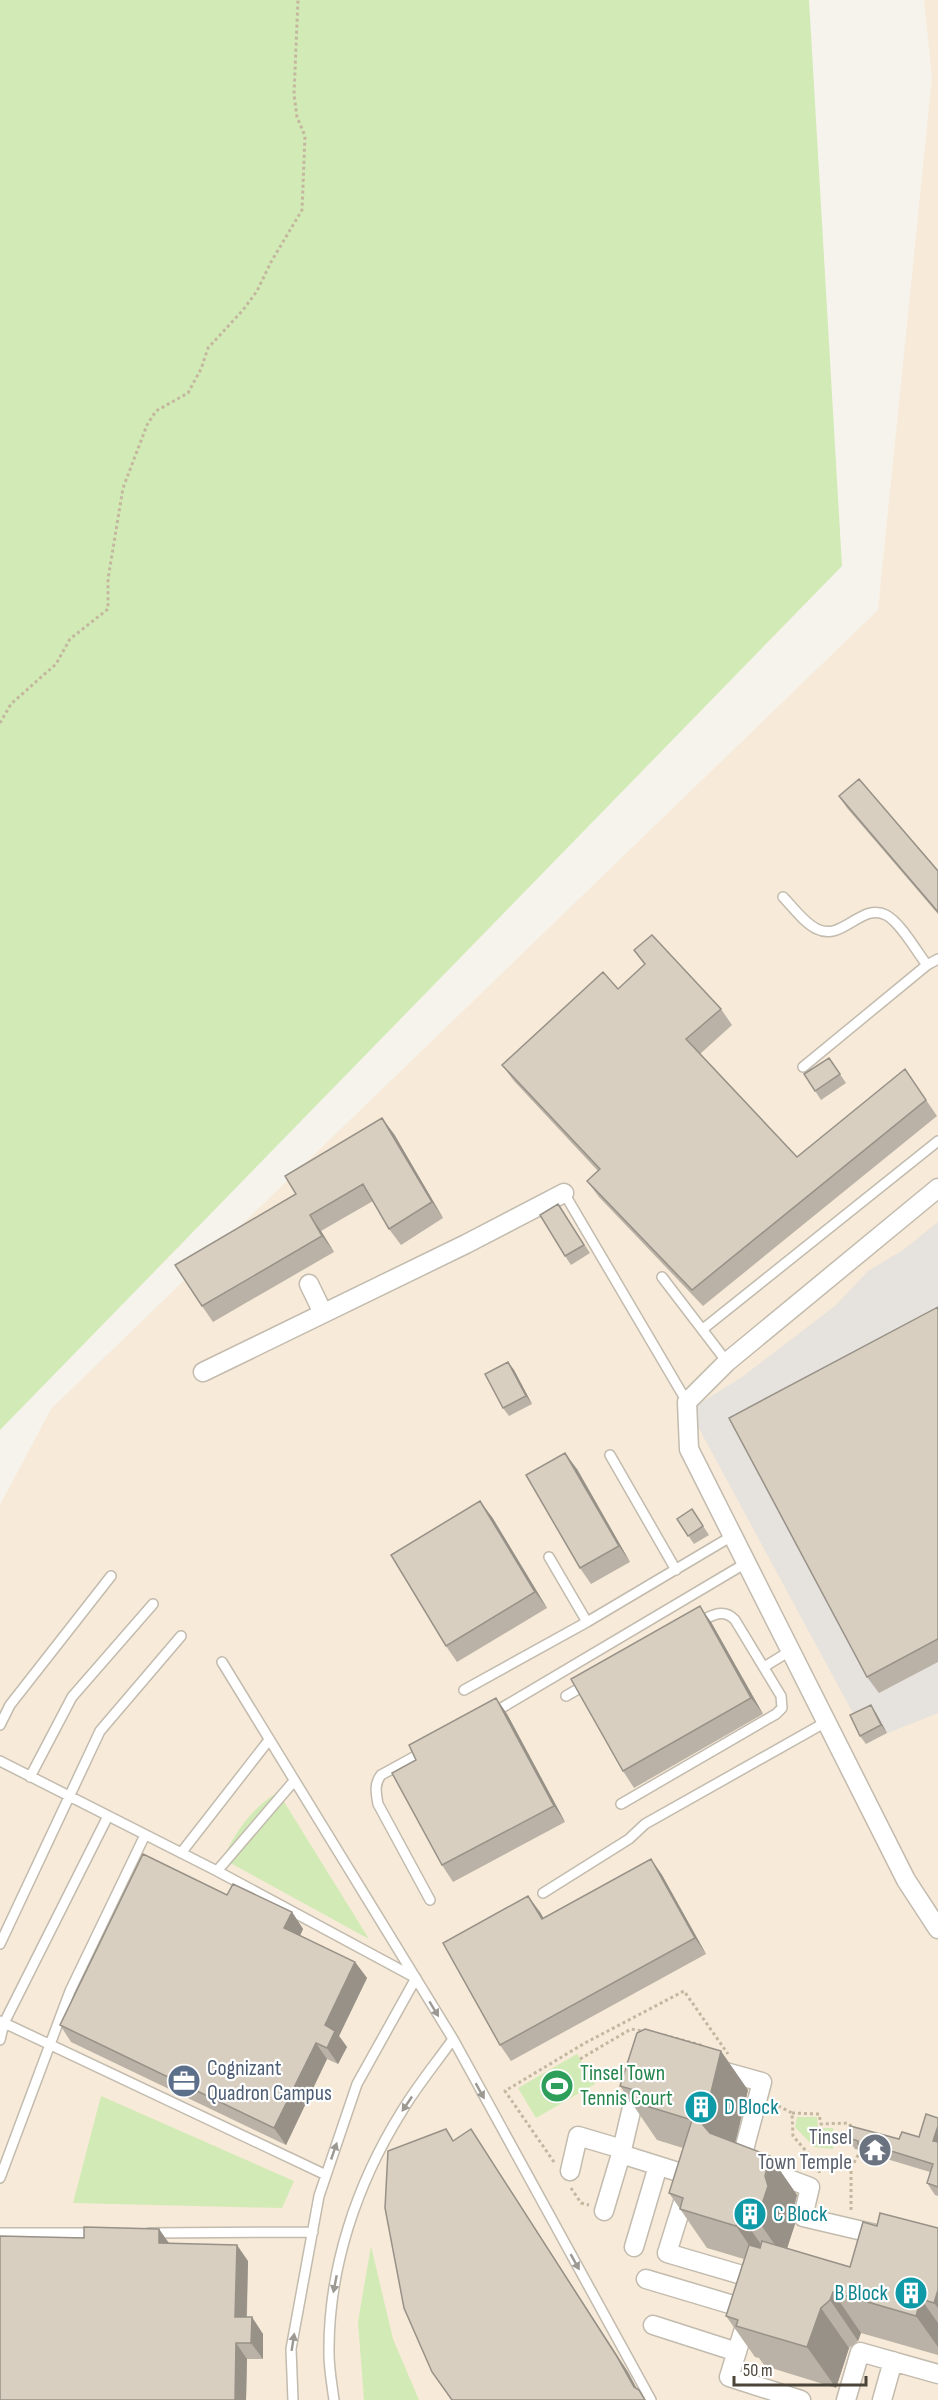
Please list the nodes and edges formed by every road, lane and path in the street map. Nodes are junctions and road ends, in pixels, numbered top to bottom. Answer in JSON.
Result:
{"nodes":[{"id":1,"x":298,"y":0,"type":"edge"},
{"id":2,"x":0,"y":723,"type":"edge"},
{"id":3,"x":783,"y":897,"type":"dead end"},
{"id":4,"x":938,"y":959,"type":"edge"},
{"id":5,"x":927,"y":965,"type":"junction"},
{"id":6,"x":803,"y":1067,"type":"dead end"},
{"id":7,"x":938,"y":1141,"type":"edge"},
{"id":8,"x":938,"y":1188,"type":"edge"},
{"id":9,"x":564,"y":1193,"type":"joint"},
{"id":10,"x":663,"y":1277,"type":"edge"},
{"id":11,"x":309,"y":1284,"type":"dead end"},
{"id":12,"x":323,"y":1313,"type":"junction"},
{"id":13,"x":703,"y":1329,"type":"junction"},
{"id":14,"x":727,"y":1362,"type":"junction"},
{"id":15,"x":203,"y":1372,"type":"dead end"},
{"id":16,"x":687,"y":1402,"type":"junction"},
{"id":17,"x":610,"y":1455,"type":"dead end"},
{"id":18,"x":732,"y":1536,"type":"junction"},
{"id":19,"x":549,"y":1557,"type":"dead end"},
{"id":20,"x":746,"y":1563,"type":"junction"},
{"id":21,"x":676,"y":1570,"type":"junction"},
{"id":22,"x":111,"y":1576,"type":"dead end"},
{"id":23,"x":153,"y":1604,"type":"dead end"},
{"id":24,"x":587,"y":1622,"type":"junction"},
{"id":25,"x":688,"y":1628,"type":"edge"},
{"id":26,"x":181,"y":1636,"type":"dead end"},
{"id":27,"x":790,"y":1651,"type":"junction"},
{"id":28,"x":222,"y":1662,"type":"dead end"},
{"id":29,"x":764,"y":1667,"type":"junction"},
{"id":30,"x":597,"y":1679,"type":"edge"},
{"id":31,"x":464,"y":1690,"type":"dead end"},
{"id":32,"x":566,"y":1696,"type":"dead end"},
{"id":33,"x":487,"y":1717,"type":"edge"},
{"id":34,"x":826,"y":1722,"type":"junction"},
{"id":35,"x":0,"y":1725,"type":"edge"},
{"id":36,"x":269,"y":1740,"type":"junction"},
{"id":37,"x":430,"y":1749,"type":"edge"},
{"id":38,"x":0,"y":1761,"type":"edge"},
{"id":39,"x":30,"y":1777,"type":"junction"},
{"id":40,"x":294,"y":1781,"type":"junction"},
{"id":41,"x":70,"y":1797,"type":"junction"},
{"id":42,"x":621,"y":1804,"type":"dead end"},
{"id":43,"x":108,"y":1816,"type":"junction"},
{"id":44,"x":145,"y":1835,"type":"junction"},
{"id":45,"x":181,"y":1853,"type":"junction"},
{"id":46,"x":217,"y":1871,"type":"junction"},
{"id":47,"x":543,"y":1893,"type":"dead end"},
{"id":48,"x":430,"y":1900,"type":"dead end"},
{"id":49,"x":938,"y":1929,"type":"edge"},
{"id":50,"x":0,"y":1944,"type":"edge"},
{"id":51,"x":416,"y":1978,"type":"junction"},
{"id":52,"x":2,"y":2022,"type":"edge"},
{"id":53,"x":643,"y":2031,"type":"edge"},
{"id":54,"x":654,"y":2033,"type":"edge"},
{"id":55,"x":453,"y":2039,"type":"junction"},
{"id":56,"x":0,"y":2040,"type":"edge"},
{"id":57,"x":50,"y":2045,"type":"junction"},
{"id":58,"x":706,"y":2047,"type":"edge"},
{"id":59,"x":724,"y":2054,"type":"dead end"},
{"id":60,"x":580,"y":2059,"type":"dead end"},
{"id":61,"x":694,"y":2063,"type":"edge"},
{"id":62,"x":647,"y":2066,"type":"edge"},
{"id":63,"x":758,"y":2096,"type":"junction"},
{"id":64,"x":792,"y":2113,"type":"junction"},
{"id":65,"x":860,"y":2135,"type":"edge"},
{"id":66,"x":866,"y":2141,"type":"edge"},
{"id":67,"x":622,"y":2152,"type":"junction"},
{"id":68,"x":658,"y":2166,"type":"junction"},
{"id":69,"x":564,"y":2173,"type":"junction"},
{"id":70,"x":326,"y":2175,"type":"junction"},
{"id":71,"x":818,"y":2176,"type":"dead end"},
{"id":72,"x":0,"y":2178,"type":"edge"},
{"id":73,"x":604,"y":2211,"type":"joint"},
{"id":74,"x":851,"y":2214,"type":"dead end"},
{"id":75,"x":313,"y":2232,"type":"junction"},
{"id":76,"x":0,"y":2233,"type":"edge"},
{"id":77,"x":104,"y":2233,"type":"edge"},
{"id":78,"x":139,"y":2233,"type":"edge"},
{"id":79,"x":904,"y":2241,"type":"edge"},
{"id":80,"x":634,"y":2247,"type":"dead end"},
{"id":81,"x":646,"y":2279,"type":"dead end"},
{"id":82,"x":750,"y":2310,"type":"junction"},
{"id":83,"x":652,"y":2325,"type":"dead end"},
{"id":84,"x":737,"y":2352,"type":"junction"},
{"id":85,"x":892,"y":2361,"type":"junction"},
{"id":86,"x":938,"y":2374,"type":"edge"},
{"id":87,"x":793,"y":2399,"type":"edge"},
{"id":88,"x":293,"y":2400,"type":"edge"},
{"id":89,"x":334,"y":2400,"type":"edge"},
{"id":90,"x":651,"y":2400,"type":"edge"},
{"id":91,"x":846,"y":2400,"type":"edge"},
{"id":92,"x":882,"y":2400,"type":"edge"}],
"edges":[{"from":1,"to":2,"type":"path"},
{"from":3,"to":5,"type":"lane"},
{"from":4,"to":5,"type":"lane"},
{"from":5,"to":6,"type":"lane"},
{"from":7,"to":13,"type":"lane"},
{"from":8,"to":14,"type":"street"},
{"from":9,"to":12,"type":"street"},
{"from":9,"to":16,"type":"lane"},
{"from":10,"to":13,"type":"lane"},
{"from":11,"to":12,"type":"street"},
{"from":12,"to":15,"type":"street"},
{"from":13,"to":14,"type":"lane"},
{"from":14,"to":16,"type":"street"},
{"from":16,"to":18,"type":"street"},
{"from":17,"to":21,"type":"lane"},
{"from":18,"to":20,"type":"street"},
{"from":18,"to":21,"type":"lane"},
{"from":19,"to":24,"type":"lane"},
{"from":20,"to":27,"type":"street"},
{"from":20,"to":33,"type":"lane"},
{"from":21,"to":24,"type":"lane"},
{"from":22,"to":35,"type":"lane"},
{"from":23,"to":39,"type":"lane"},
{"from":24,"to":31,"type":"lane"},
{"from":25,"to":29,"type":"lane"},
{"from":26,"to":41,"type":"lane"},
{"from":27,"to":29,"type":"lane"},
{"from":27,"to":34,"type":"street"},
{"from":28,"to":36,"type":"lane"},
{"from":29,"to":42,"type":"lane"},
{"from":30,"to":32,"type":"lane"},
{"from":34,"to":47,"type":"lane"},
{"from":34,"to":49,"type":"street"},
{"from":36,"to":40,"type":"lane"},
{"from":36,"to":45,"type":"lane"},
{"from":37,"to":48,"type":"lane"},
{"from":38,"to":39,"type":"lane"},
{"from":39,"to":41,"type":"lane"},
{"from":40,"to":46,"type":"lane"},
{"from":40,"to":51,"type":"lane"},
{"from":41,"to":43,"type":"lane"},
{"from":41,"to":50,"type":"lane"},
{"from":43,"to":44,"type":"lane"},
{"from":43,"to":52,"type":"lane"},
{"from":44,"to":45,"type":"lane"},
{"from":44,"to":57,"type":"lane"},
{"from":45,"to":46,"type":"lane"},
{"from":46,"to":51,"type":"lane"},
{"from":51,"to":55,"type":"lane","one_way":true},
{"from":70,"to":51,"type":"lane","one_way":true},
{"from":52,"to":56,"type":"lane"},
{"from":52,"to":57,"type":"lane"},
{"from":53,"to":60,"type":"path"},
{"from":54,"to":58,"type":"path"},
{"from":55,"to":89,"type":"lane","one_way":true},
{"from":55,"to":90,"type":"lane","one_way":true},
{"from":57,"to":70,"type":"lane"},
{"from":57,"to":72,"type":"lane"},
{"from":59,"to":69,"type":"path"},
{"from":61,"to":63,"type":"street"},
{"from":62,"to":67,"type":"street"},
{"from":63,"to":64,"type":"path"},
{"from":63,"to":79,"type":"street"},
{"from":64,"to":65,"type":"path"},
{"from":64,"to":71,"type":"path"},
{"from":66,"to":74,"type":"path"},
{"from":67,"to":68,"type":"street"},
{"from":67,"to":69,"type":"street"},
{"from":67,"to":73,"type":"street"},
{"from":68,"to":80,"type":"street"},
{"from":68,"to":82,"type":"street"},
{"from":69,"to":73,"type":"path"},
{"from":70,"to":75,"type":"lane"},
{"from":75,"to":78,"type":"lane"},
{"from":88,"to":75,"type":"lane","one_way":true},
{"from":76,"to":77,"type":"lane"},
{"from":81,"to":82,"type":"street"},
{"from":82,"to":84,"type":"street"},
{"from":83,"to":84,"type":"street"},
{"from":84,"to":87,"type":"street"},
{"from":85,"to":86,"type":"street"},
{"from":85,"to":91,"type":"street"},
{"from":85,"to":92,"type":"street"}]}
